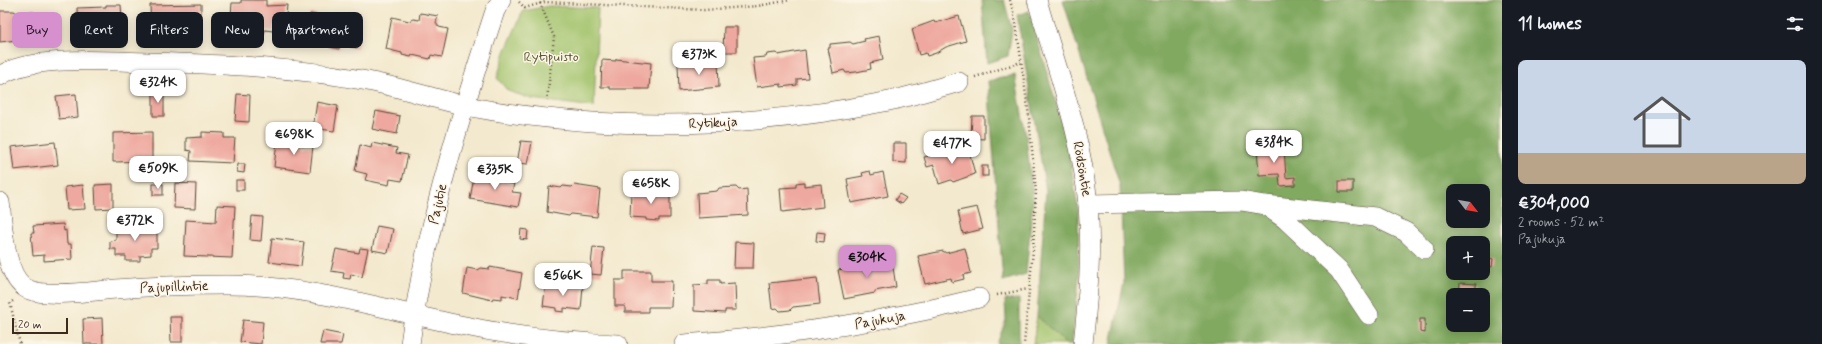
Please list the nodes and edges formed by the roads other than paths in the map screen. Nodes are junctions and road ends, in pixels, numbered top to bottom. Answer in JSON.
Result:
{"nodes":[{"id":1,"x":501,"y":0,"type":"edge"},
{"id":2,"x":1037,"y":0,"type":"edge"},
{"id":3,"x":0,"y":76,"type":"edge"},
{"id":4,"x":959,"y":82,"type":"road end"},
{"id":5,"x":464,"y":105,"type":"junction"},
{"id":6,"x":0,"y":202,"type":"edge"},
{"id":7,"x":1088,"y":204,"type":"junction"},
{"id":8,"x":1265,"y":205,"type":"junction"},
{"id":9,"x":1424,"y":249,"type":"dead end"},
{"id":10,"x":979,"y":298,"type":"road end"},
{"id":11,"x":414,"y":314,"type":"junction"},
{"id":12,"x":1369,"y":315,"type":"dead end"},
{"id":13,"x":410,"y":344,"type":"edge"},
{"id":14,"x":618,"y":344,"type":"edge"},
{"id":15,"x":684,"y":344,"type":"edge"},
{"id":16,"x":1083,"y":344,"type":"edge"}],
"edges":[{"from":1,"to":5,"type":"street","name":"Pajutie"},
{"from":2,"to":7,"type":"street","name":"Rödsöntie"},
{"from":3,"to":5,"type":"street"},
{"from":4,"to":5,"type":"street","name":"Rytikuja"},
{"from":5,"to":11,"type":"street","name":"Pajutie"},
{"from":6,"to":11,"type":"street","name":"Pajupillintie"},
{"from":7,"to":8,"type":"street"},
{"from":7,"to":16,"type":"street","name":"Rödsöntie"},
{"from":8,"to":9,"type":"street"},
{"from":8,"to":12,"type":"street"},
{"from":10,"to":15,"type":"street","name":"Pajukuja"},
{"from":11,"to":13,"type":"street","name":"Pajutie"},
{"from":11,"to":14,"type":"street"}]}
